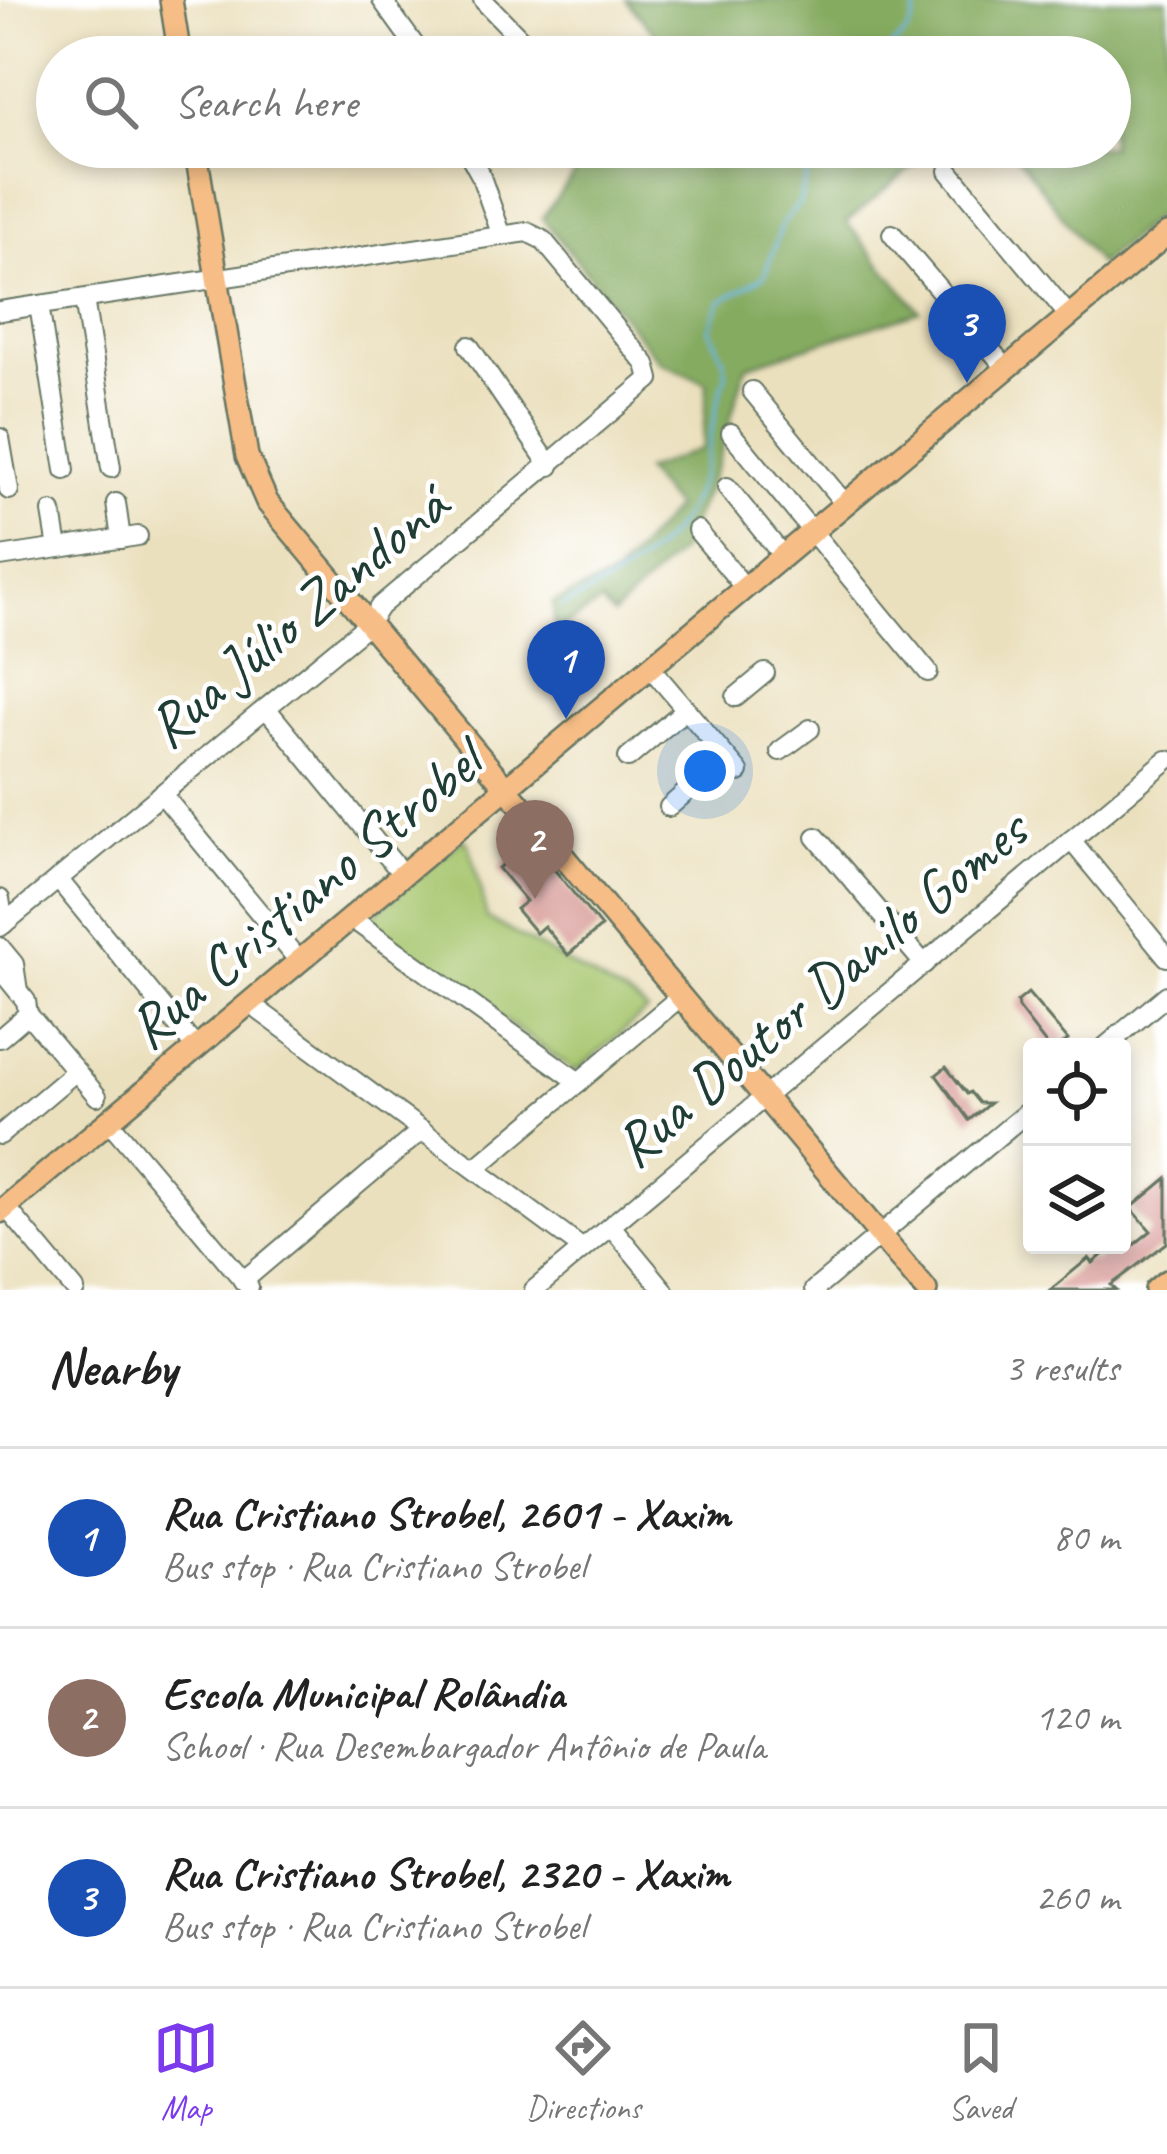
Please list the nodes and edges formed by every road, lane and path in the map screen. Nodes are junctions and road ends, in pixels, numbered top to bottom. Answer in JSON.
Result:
{"nodes":[{"id":1,"x":171,"y":0,"type":"edge"},
{"id":2,"x":382,"y":0,"type":"edge"},
{"id":3,"x":483,"y":0,"type":"edge"},
{"id":4,"x":502,"y":8,"type":"edge"},
{"id":5,"x":177,"y":36,"type":"edge"},
{"id":6,"x":408,"y":36,"type":"edge"},
{"id":7,"x":523,"y":36,"type":"edge"},
{"id":8,"x":199,"y":168,"type":"edge"},
{"id":9,"x":476,"y":168,"type":"edge"},
{"id":10,"x":949,"y":171,"type":"dead end"},
{"id":11,"x":892,"y":233,"type":"dead end"},
{"id":12,"x":1167,"y":235,"type":"edge"},
{"id":13,"x":502,"y":236,"type":"junction"},
{"id":14,"x":217,"y":278,"type":"junction"},
{"id":15,"x":84,"y":298,"type":"junction"},
{"id":16,"x":39,"y":305,"type":"junction"},
{"id":17,"x":0,"y":311,"type":"edge"},
{"id":18,"x":1069,"y":316,"type":"junction"},
{"id":19,"x":469,"y":346,"type":"dead end"},
{"id":20,"x":1007,"y":369,"type":"junction"},
{"id":21,"x":752,"y":391,"type":"dead end"},
{"id":22,"x":731,"y":433,"type":"dead end"},
{"id":23,"x":0,"y":438,"type":"edge"},
{"id":24,"x":550,"y":466,"type":"junction"},
{"id":25,"x":111,"y":468,"type":"dead end"},
{"id":26,"x":65,"y":470,"type":"dead end"},
{"id":27,"x":727,"y":487,"type":"dead end"},
{"id":28,"x":9,"y":490,"type":"dead end"},
{"id":29,"x":116,"y":503,"type":"dead end"},
{"id":30,"x":844,"y":504,"type":"junction"},
{"id":31,"x":52,"y":512,"type":"dead end"},
{"id":32,"x":697,"y":530,"type":"dead end"},
{"id":33,"x":813,"y":531,"type":"junction"},
{"id":34,"x":58,"y":548,"type":"junction"},
{"id":35,"x":783,"y":556,"type":"junction"},
{"id":36,"x":0,"y":557,"type":"edge"},
{"id":37,"x":745,"y":587,"type":"junction"},
{"id":38,"x":368,"y":624,"type":"junction"},
{"id":39,"x":650,"y":667,"type":"junction"},
{"id":40,"x":928,"y":672,"type":"dead end"},
{"id":41,"x":765,"y":673,"type":"dead end"},
{"id":42,"x":736,"y":697,"type":"dead end"},
{"id":43,"x":266,"y":708,"type":"junction"},
{"id":44,"x":686,"y":709,"type":"junction"},
{"id":45,"x":810,"y":728,"type":"dead end"},
{"id":46,"x":780,"y":751,"type":"dead end"},
{"id":47,"x":628,"y":758,"type":"dead end"},
{"id":48,"x":1167,"y":760,"type":"edge"},
{"id":49,"x":506,"y":788,"type":"junction"},
{"id":50,"x":162,"y":794,"type":"junction"},
{"id":51,"x":669,"y":807,"type":"dead end"},
{"id":52,"x":816,"y":837,"type":"dead end"},
{"id":53,"x":1071,"y":840,"type":"junction"},
{"id":54,"x":403,"y":874,"type":"junction"},
{"id":55,"x":58,"y":879,"type":"junction"},
{"id":56,"x":0,"y":899,"type":"edge"},
{"id":57,"x":351,"y":918,"type":"junction"},
{"id":58,"x":2,"y":926,"type":"edge"},
{"id":59,"x":0,"y":947,"type":"edge"},
{"id":60,"x":1167,"y":957,"type":"edge"},
{"id":61,"x":299,"y":961,"type":"junction"},
{"id":62,"x":924,"y":964,"type":"junction"},
{"id":63,"x":0,"y":969,"type":"edge"},
{"id":64,"x":18,"y":991,"type":"junction"},
{"id":65,"x":1167,"y":995,"type":"edge"},
{"id":66,"x":680,"y":997,"type":"junction"},
{"id":67,"x":249,"y":1003,"type":"junction"},
{"id":68,"x":28,"y":1014,"type":"junction"},
{"id":69,"x":0,"y":1038,"type":"edge"},
{"id":70,"x":1116,"y":1038,"type":"edge"},
{"id":71,"x":196,"y":1048,"type":"junction"},
{"id":72,"x":76,"y":1071,"type":"junction"},
{"id":73,"x":579,"y":1082,"type":"junction"},
{"id":74,"x":97,"y":1096,"type":"dead end"},
{"id":75,"x":764,"y":1097,"type":"junction"},
{"id":76,"x":1023,"y":1116,"type":"edge"},
{"id":77,"x":109,"y":1121,"type":"junction"},
{"id":78,"x":422,"y":1130,"type":"junction"},
{"id":79,"x":0,"y":1135,"type":"edge"},
{"id":80,"x":475,"y":1169,"type":"junction"},
{"id":81,"x":3,"y":1210,"type":"edge"},
{"id":82,"x":611,"y":1226,"type":"junction"},
{"id":83,"x":880,"y":1235,"type":"junction"},
{"id":84,"x":583,"y":1249,"type":"junction"},
{"id":85,"x":1167,"y":1281,"type":"edge"},
{"id":86,"x":247,"y":1285,"type":"edge"},
{"id":87,"x":75,"y":1290,"type":"edge"},
{"id":88,"x":535,"y":1290,"type":"edge"},
{"id":89,"x":664,"y":1290,"type":"edge"},
{"id":90,"x":814,"y":1290,"type":"edge"},
{"id":91,"x":926,"y":1290,"type":"edge"},
{"id":92,"x":1156,"y":1290,"type":"edge"}],
"edges":[{"from":1,"to":5,"type":"main road"},
{"from":2,"to":6,"type":"street"},
{"from":3,"to":4,"type":"street"},
{"from":4,"to":7,"type":"street"},
{"from":8,"to":14,"type":"main road"},
{"from":9,"to":13,"type":"street"},
{"from":10,"to":18,"type":"street"},
{"from":11,"to":20,"type":"street"},
{"from":12,"to":18,"type":"main road","name":"Rua Cristiano Strobel"},
{"from":13,"to":14,"type":"street"},
{"from":13,"to":24,"type":"street","name":"Rua Júlio Zandoná"},
{"from":14,"to":15,"type":"street"},
{"from":14,"to":38,"type":"main road"},
{"from":15,"to":16,"type":"street"},
{"from":15,"to":25,"type":"street"},
{"from":16,"to":17,"type":"street"},
{"from":16,"to":26,"type":"street"},
{"from":18,"to":20,"type":"main road","name":"Rua Cristiano Strobel"},
{"from":19,"to":24,"type":"street"},
{"from":20,"to":30,"type":"main road","name":"Rua Cristiano Strobel"},
{"from":21,"to":30,"type":"street"},
{"from":22,"to":33,"type":"street"},
{"from":23,"to":28,"type":"street"},
{"from":24,"to":38,"type":"street","name":"Rua Júlio Zandoná"},
{"from":27,"to":35,"type":"street"},
{"from":29,"to":34,"type":"street"},
{"from":30,"to":33,"type":"main road","name":"Rua Cristiano Strobel"},
{"from":31,"to":34,"type":"street"},
{"from":32,"to":37,"type":"street"},
{"from":33,"to":35,"type":"main road","name":"Rua Cristiano Strobel"},
{"from":33,"to":40,"type":"street"},
{"from":34,"to":36,"type":"street"},
{"from":35,"to":37,"type":"main road","name":"Rua Cristiano Strobel"},
{"from":37,"to":39,"type":"main road","name":"Rua Cristiano Strobel"},
{"from":38,"to":43,"type":"street","name":"Rua Júlio Zandoná"},
{"from":38,"to":49,"type":"main road"},
{"from":39,"to":44,"type":"street"},
{"from":39,"to":49,"type":"main road","name":"Rua Cristiano Strobel"},
{"from":41,"to":42,"type":"street"},
{"from":43,"to":50,"type":"street","name":"Rua Júlio Zandoná"},
{"from":43,"to":54,"type":"street"},
{"from":44,"to":47,"type":"street"},
{"from":44,"to":51,"type":"street"},
{"from":45,"to":46,"type":"street"},
{"from":48,"to":53,"type":"street","name":"Rua Doutor Danilo Gomes"},
{"from":49,"to":54,"type":"main road","name":"Rua Cristiano Strobel"},
{"from":49,"to":66,"type":"main road"},
{"from":50,"to":55,"type":"street","name":"Rua Júlio Zandoná"},
{"from":50,"to":61,"type":"street"},
{"from":52,"to":62,"type":"street"},
{"from":53,"to":60,"type":"street"},
{"from":53,"to":62,"type":"street","name":"Rua Doutor Danilo Gomes"},
{"from":54,"to":57,"type":"main road","name":"Rua Cristiano Strobel"},
{"from":55,"to":58,"type":"street","name":"Rua Júlio Zandoná"},
{"from":55,"to":71,"type":"street"},
{"from":56,"to":58,"type":"street"},
{"from":57,"to":61,"type":"main road","name":"Rua Cristiano Strobel"},
{"from":57,"to":73,"type":"street"},
{"from":59,"to":64,"type":"street"},
{"from":61,"to":67,"type":"main road","name":"Rua Cristiano Strobel"},
{"from":62,"to":75,"type":"street","name":"Rua Doutor Danilo Gomes"},
{"from":63,"to":64,"type":"street"},
{"from":64,"to":68,"type":"street"},
{"from":65,"to":70,"type":"street"},
{"from":66,"to":73,"type":"street"},
{"from":66,"to":75,"type":"main road"},
{"from":67,"to":71,"type":"main road","name":"Rua Cristiano Strobel"},
{"from":67,"to":78,"type":"street"},
{"from":68,"to":69,"type":"street"},
{"from":68,"to":72,"type":"street"},
{"from":71,"to":77,"type":"main road","name":"Rua Cristiano Strobel"},
{"from":72,"to":74,"type":"street"},
{"from":72,"to":79,"type":"street"},
{"from":73,"to":80,"type":"street"},
{"from":75,"to":82,"type":"street","name":"Rua Doutor Danilo Gomes"},
{"from":75,"to":83,"type":"main road"},
{"from":76,"to":83,"type":"street"},
{"from":77,"to":81,"type":"main road","name":"Rua Cristiano Strobel"},
{"from":77,"to":86,"type":"street"},
{"from":78,"to":80,"type":"street"},
{"from":78,"to":86,"type":"street"},
{"from":80,"to":84,"type":"street"},
{"from":81,"to":87,"type":"street"},
{"from":82,"to":84,"type":"street","name":"Rua Doutor Danilo Gomes"},
{"from":82,"to":89,"type":"street"},
{"from":83,"to":90,"type":"street"},
{"from":83,"to":91,"type":"main road"},
{"from":84,"to":88,"type":"street","name":"Rua Doutor Danilo Gomes"},
{"from":85,"to":92,"type":"main road"}]}
